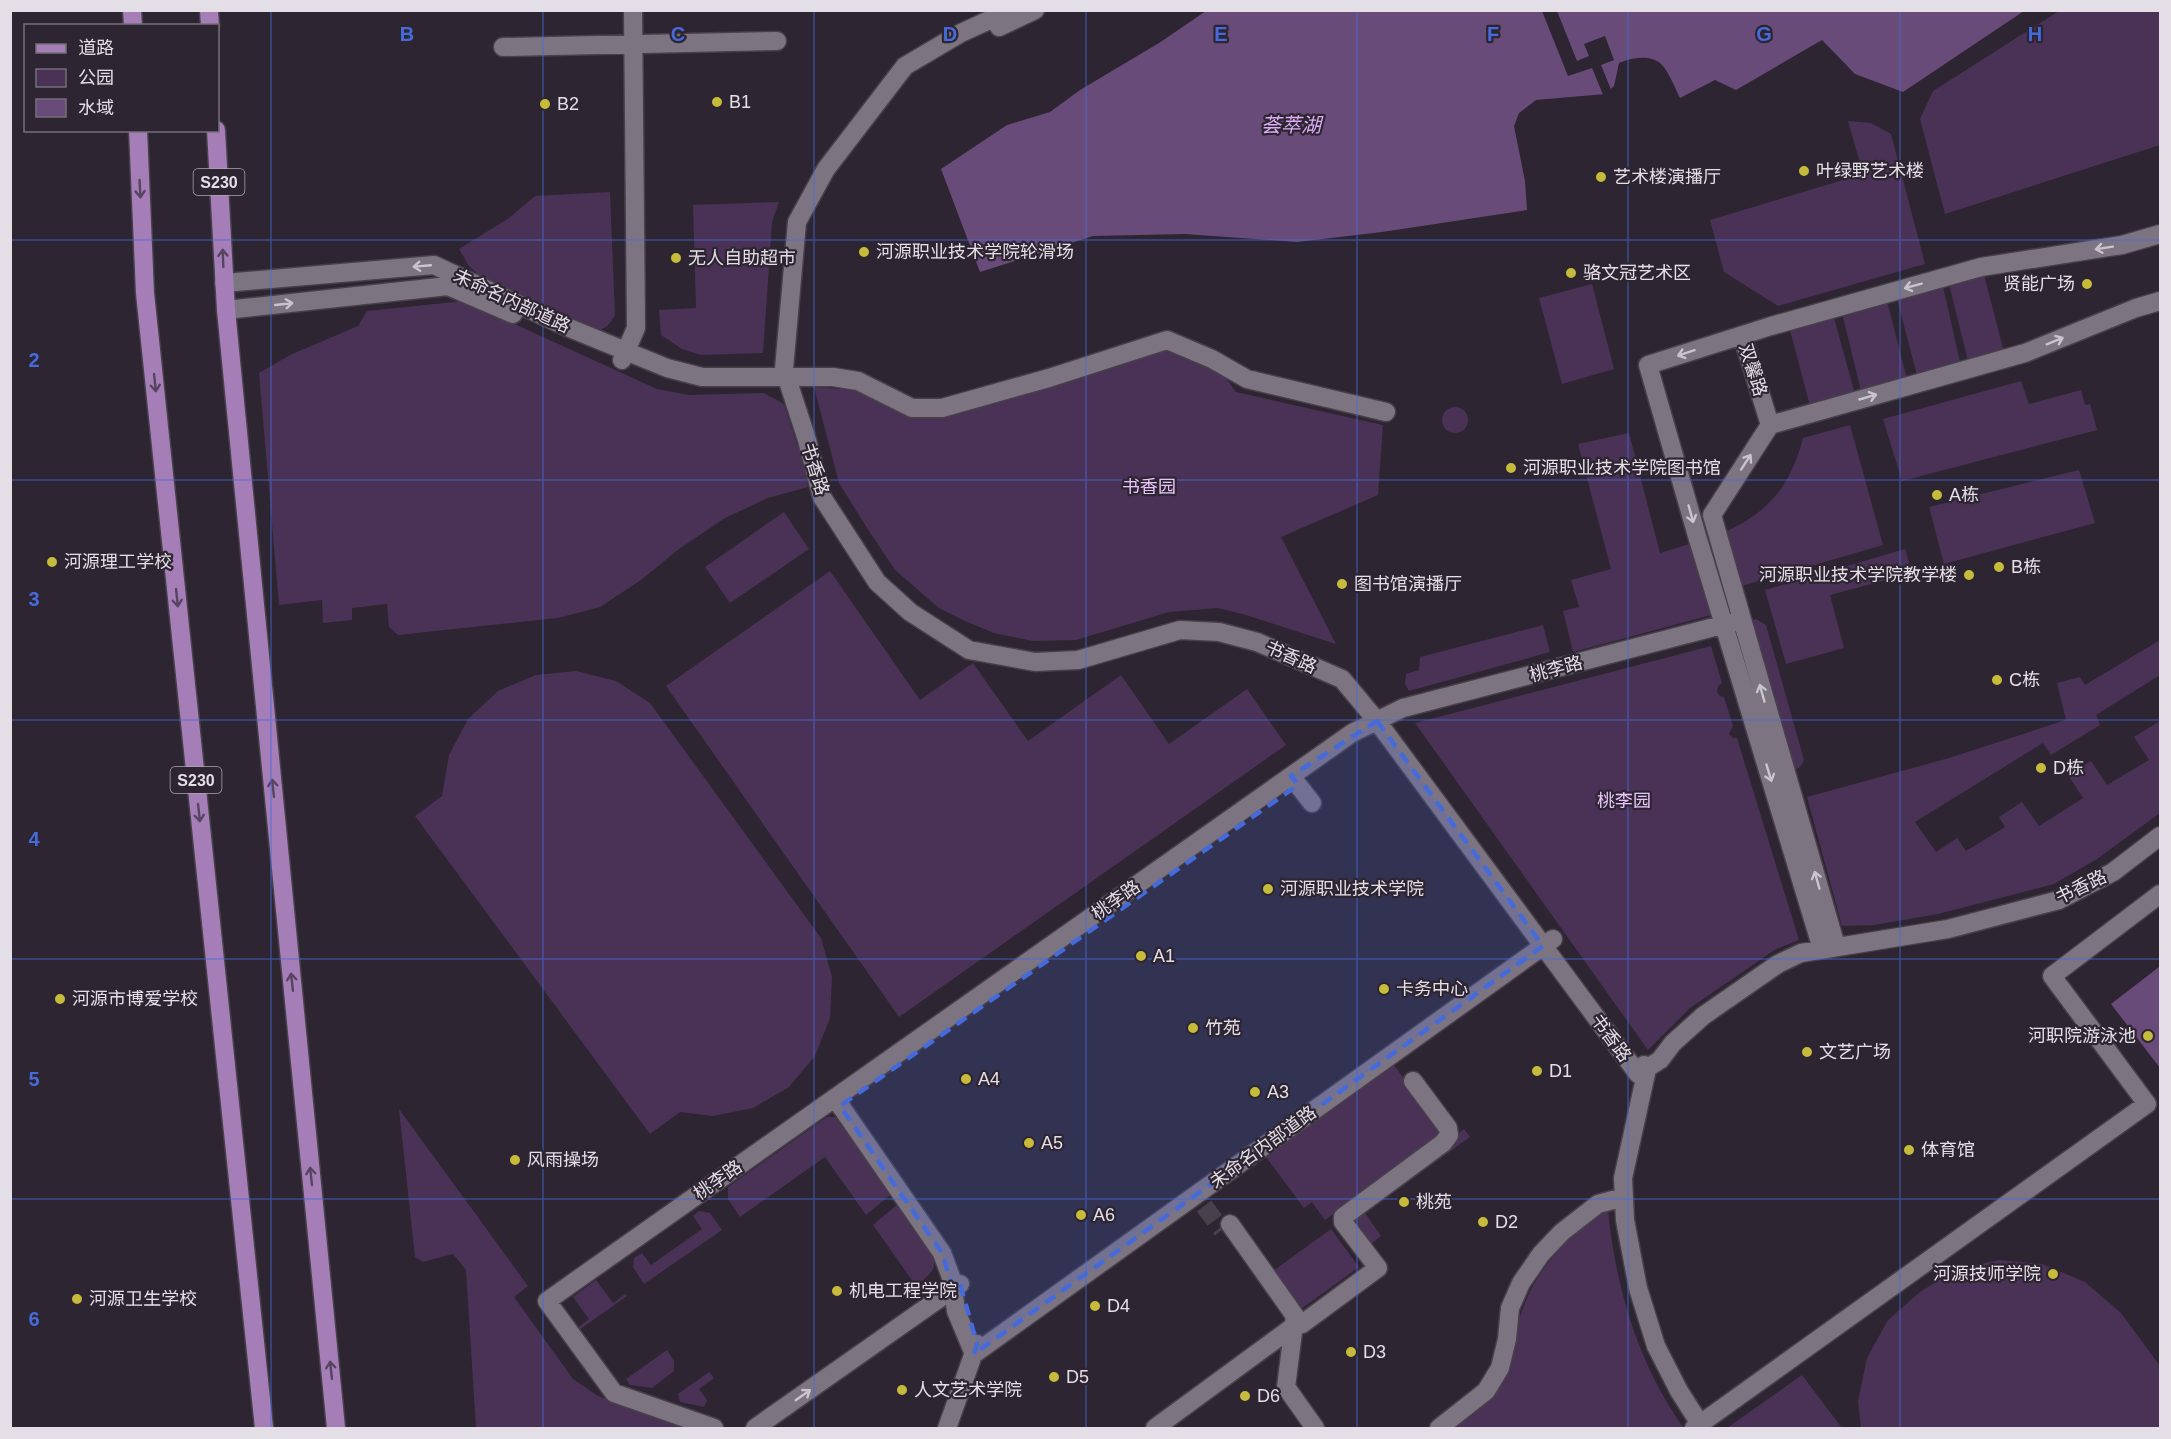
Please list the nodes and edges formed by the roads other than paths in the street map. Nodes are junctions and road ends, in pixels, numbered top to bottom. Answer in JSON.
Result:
{"nodes":[{"id":1,"x":633,"y":10,"type":"edge"},
{"id":2,"x":1011,"y":10,"type":"edge"},
{"id":3,"x":1035,"y":10,"type":"edge"},
{"id":4,"x":777,"y":41,"type":"dead end"},
{"id":5,"x":634,"y":44,"type":"junction"},
{"id":6,"x":503,"y":47,"type":"dead end"},
{"id":7,"x":138,"y":132,"type":"edge"},
{"id":8,"x":216,"y":132,"type":"edge"},
{"id":9,"x":2160,"y":234,"type":"edge"},
{"id":10,"x":224,"y":283,"type":"junction"},
{"id":11,"x":2160,"y":301,"type":"edge"},
{"id":12,"x":226,"y":310,"type":"junction"},
{"id":13,"x":1742,"y":335,"type":"junction"},
{"id":14,"x":624,"y":356,"type":"junction"},
{"id":15,"x":793,"y":379,"type":"junction"},
{"id":16,"x":1386,"y":412,"type":"dead end"},
{"id":17,"x":1770,"y":425,"type":"junction"},
{"id":18,"x":1734,"y":627,"type":"junction"},
{"id":19,"x":1384,"y":723,"type":"junction"},
{"id":20,"x":1294,"y":780,"type":"junction"},
{"id":21,"x":1312,"y":803,"type":"dead end"},
{"id":22,"x":2160,"y":825,"type":"edge"},
{"id":23,"x":2160,"y":836,"type":"edge"},
{"id":24,"x":2160,"y":894,"type":"edge"},
{"id":25,"x":1546,"y":940,"type":"junction"},
{"id":26,"x":1828,"y":944,"type":"junction"},
{"id":27,"x":1640,"y":1068,"type":"junction"},
{"id":28,"x":1413,"y":1081,"type":"dead end"},
{"id":29,"x":840,"y":1099,"type":"junction"},
{"id":30,"x":1619,"y":1198,"type":"junction"},
{"id":31,"x":1226,"y":1227,"type":"tunnel mouth"},
{"id":32,"x":957,"y":1286,"type":"junction"},
{"id":33,"x":1291,"y":1334,"type":"junction"},
{"id":34,"x":976,"y":1349,"type":"junction"},
{"id":35,"x":1695,"y":1427,"type":"edge"},
{"id":36,"x":264,"y":1428,"type":"edge"},
{"id":37,"x":336,"y":1428,"type":"edge"},
{"id":38,"x":714,"y":1428,"type":"edge"},
{"id":39,"x":755,"y":1428,"type":"edge"},
{"id":40,"x":947,"y":1428,"type":"edge"},
{"id":41,"x":1155,"y":1428,"type":"edge"},
{"id":42,"x":1171,"y":1428,"type":"edge"},
{"id":43,"x":1302,"y":1428,"type":"edge"},
{"id":44,"x":1315,"y":1428,"type":"edge"},
{"id":45,"x":1438,"y":1428,"type":"edge"}],
"edges":[{"from":1,"to":5,"type":"street"},
{"from":2,"to":15,"type":"street","name":"书香路"},
{"from":3,"to":15,"type":"street","name":"书香路"},
{"from":4,"to":5,"type":"street"},
{"from":5,"to":6,"type":"street"},
{"from":5,"to":14,"type":"street"},
{"from":7,"to":36,"type":"main road","number":"S230","one_way":true},
{"from":10,"to":8,"type":"main road","number":"S230","one_way":true},
{"from":9,"to":13,"type":"street","name":"双馨路","one_way":true},
{"from":10,"to":12,"type":"main road","number":"S230"},
{"from":14,"to":10,"type":"street","name":"未命名内部道路","one_way":true},
{"from":17,"to":11,"type":"street","one_way":true},
{"from":12,"to":14,"type":"street","name":"未命名内部道路","one_way":true},
{"from":37,"to":12,"type":"main road","number":"S230","one_way":true},
{"from":13,"to":17,"type":"street","name":"双馨路"},
{"from":13,"to":18,"type":"street","one_way":true},
{"from":14,"to":15,"type":"street","name":"未命名内部道路"},
{"from":15,"to":16,"type":"street","name":"未命名内部道路"},
{"from":15,"to":19,"type":"street","name":"书香路"},
{"from":18,"to":17,"type":"street","one_way":true},
{"from":18,"to":19,"type":"street","name":"桃李路"},
{"from":18,"to":26,"type":"street"},
{"from":19,"to":20,"type":"street","name":"桃李路"},
{"from":19,"to":25,"type":"street","name":"书香路"},
{"from":20,"to":21,"type":"street"},
{"from":20,"to":29,"type":"street","name":"桃李路"},
{"from":22,"to":26,"type":"street","name":"书香路"},
{"from":23,"to":26,"type":"street","name":"书香路"},
{"from":24,"to":35,"type":"street"},
{"from":25,"to":27,"type":"street","name":"书香路"},
{"from":25,"to":34,"type":"street","name":"未命名内部道路"},
{"from":26,"to":27,"type":"street","name":"书香路"},
{"from":27,"to":30,"type":"street"},
{"from":28,"to":33,"type":"street"},
{"from":29,"to":32,"type":"street"},
{"from":29,"to":38,"type":"street","name":"桃李路"},
{"from":30,"to":35,"type":"street"},
{"from":30,"to":45,"type":"street"},
{"from":31,"to":33,"type":"street"},
{"from":32,"to":34,"type":"street"},
{"from":39,"to":32,"type":"street","one_way":true},
{"from":33,"to":41,"type":"street"},
{"from":33,"to":42,"type":"street"},
{"from":33,"to":43,"type":"street"},
{"from":33,"to":44,"type":"street"},
{"from":34,"to":40,"type":"street"}]}
